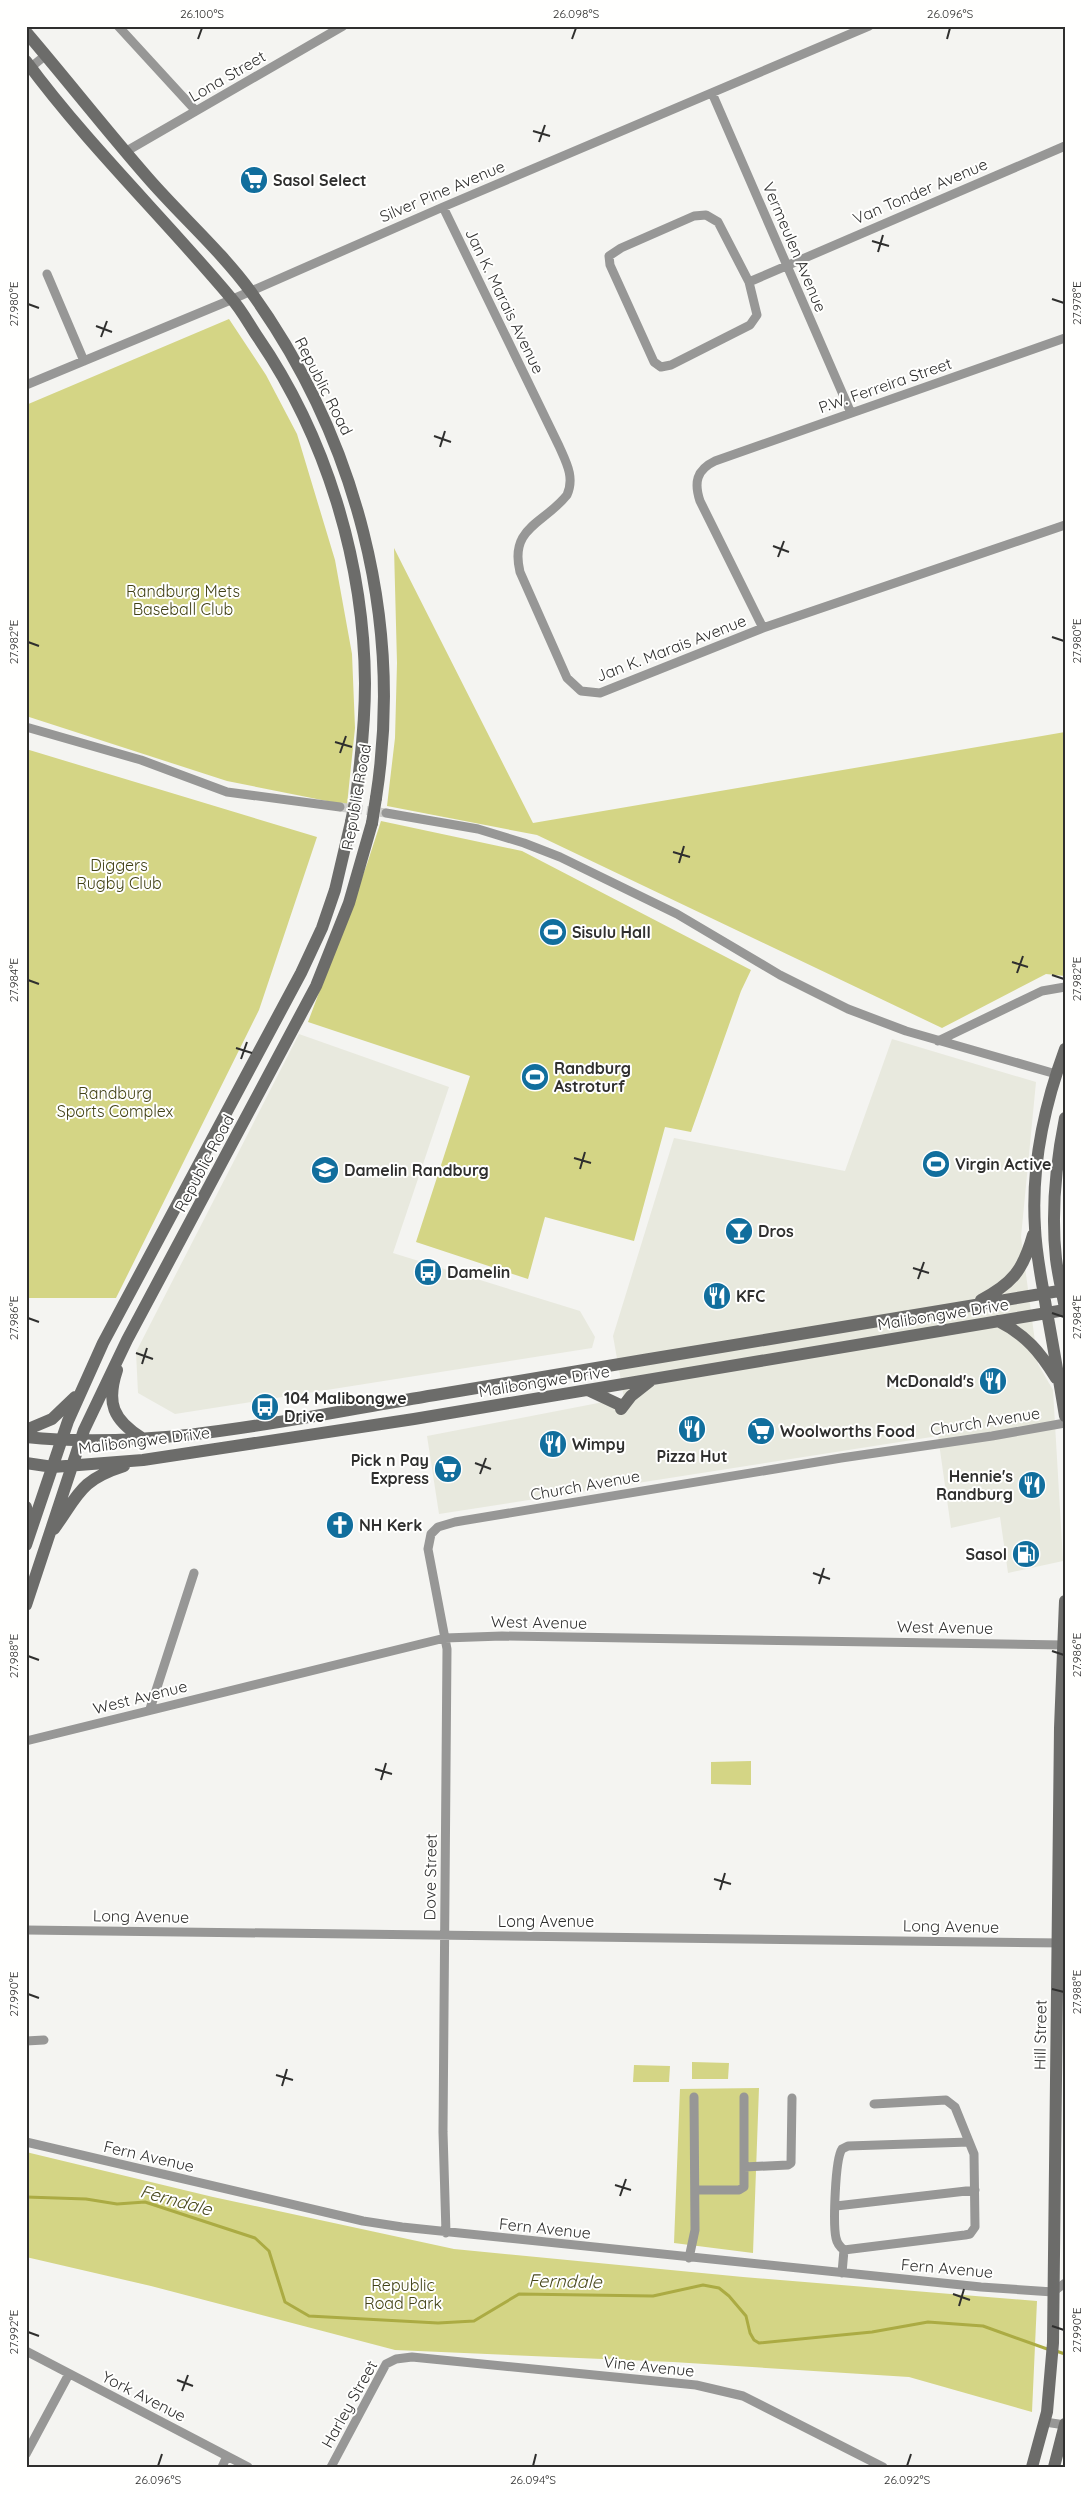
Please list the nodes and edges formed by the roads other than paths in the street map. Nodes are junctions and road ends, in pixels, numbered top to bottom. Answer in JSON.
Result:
{"nodes":[{"id":1,"x":32,"y":26,"type":"edge"},
{"id":2,"x":118,"y":26,"type":"edge"},
{"id":3,"x":343,"y":26,"type":"edge"},
{"id":4,"x":869,"y":26,"type":"edge"},
{"id":5,"x":26,"y":31,"type":"edge"},
{"id":6,"x":46,"y":55,"type":"junction"},
{"id":7,"x":28,"y":66,"type":"edge"},
{"id":8,"x":712,"y":93,"type":"junction"},
{"id":9,"x":196,"y":111,"type":"junction"},
{"id":10,"x":1065,"y":146,"type":"edge"},
{"id":11,"x":126,"y":152,"type":"junction"},
{"id":12,"x":443,"y":207,"type":"junction"},
{"id":13,"x":786,"y":265,"type":"junction"},
{"id":14,"x":47,"y":274,"type":"dead end"},
{"id":15,"x":749,"y":282,"type":"junction"},
{"id":16,"x":250,"y":291,"type":"junction"},
{"id":17,"x":233,"y":299,"type":"junction"},
{"id":18,"x":1065,"y":338,"type":"edge"},
{"id":19,"x":84,"y":361,"type":"junction"},
{"id":20,"x":26,"y":385,"type":"edge"},
{"id":21,"x":851,"y":414,"type":"junction"},
{"id":22,"x":1065,"y":525,"type":"edge"},
{"id":23,"x":764,"y":628,"type":"junction"},
{"id":24,"x":26,"y":727,"type":"edge"},
{"id":25,"x":340,"y":807,"type":"tunnel mouth"},
{"id":26,"x":386,"y":813,"type":"tunnel mouth"},
{"id":27,"x":1065,"y":987,"type":"edge"},
{"id":28,"x":938,"y":1040,"type":"junction"},
{"id":29,"x":1065,"y":1049,"type":"edge"},
{"id":30,"x":1056,"y":1074,"type":"junction"},
{"id":31,"x":1065,"y":1118,"type":"edge"},
{"id":32,"x":1057,"y":1170,"type":"junction"},
{"id":33,"x":1065,"y":1206,"type":"edge"},
{"id":34,"x":1035,"y":1228,"type":"junction"},
{"id":35,"x":1063,"y":1290,"type":"edge"},
{"id":36,"x":1044,"y":1293,"type":"junction"},
{"id":37,"x":970,"y":1306,"type":"junction"},
{"id":38,"x":1065,"y":1309,"type":"edge"},
{"id":39,"x":1047,"y":1313,"type":"junction"},
{"id":40,"x":998,"y":1322,"type":"junction"},
{"id":41,"x":128,"y":1340,"type":"junction"},
{"id":42,"x":654,"y":1378,"type":"junction"},
{"id":43,"x":1060,"y":1384,"type":"junction"},
{"id":44,"x":588,"y":1390,"type":"junction"},
{"id":45,"x":79,"y":1394,"type":"junction"},
{"id":46,"x":1065,"y":1416,"type":"edge"},
{"id":47,"x":1065,"y":1423,"type":"edge"},
{"id":48,"x":26,"y":1430,"type":"edge"},
{"id":49,"x":26,"y":1437,"type":"edge"},
{"id":50,"x":142,"y":1438,"type":"junction"},
{"id":51,"x":62,"y":1441,"type":"junction"},
{"id":52,"x":79,"y":1441,"type":"junction"},
{"id":53,"x":143,"y":1460,"type":"junction"},
{"id":54,"x":26,"y":1463,"type":"edge"},
{"id":55,"x":71,"y":1465,"type":"junction"},
{"id":56,"x":53,"y":1466,"type":"junction"},
{"id":57,"x":26,"y":1507,"type":"edge"},
{"id":58,"x":438,"y":1527,"type":"joint"},
{"id":59,"x":30,"y":1533,"type":"junction"},
{"id":60,"x":48,"y":1537,"type":"junction"},
{"id":61,"x":26,"y":1546,"type":"edge"},
{"id":62,"x":194,"y":1573,"type":"dead end"},
{"id":63,"x":1065,"y":1601,"type":"edge"},
{"id":64,"x":26,"y":1605,"type":"edge"},
{"id":65,"x":444,"y":1638,"type":"junction"},
{"id":66,"x":1063,"y":1645,"type":"edge"},
{"id":67,"x":150,"y":1709,"type":"junction"},
{"id":68,"x":26,"y":1741,"type":"edge"},
{"id":69,"x":26,"y":1930,"type":"edge"},
{"id":70,"x":444,"y":1935,"type":"junction"},
{"id":71,"x":1061,"y":1942,"type":"edge"},
{"id":72,"x":44,"y":2040,"type":"dead end"},
{"id":73,"x":26,"y":2041,"type":"edge"},
{"id":74,"x":694,"y":2097,"type":"dead end"},
{"id":75,"x":744,"y":2097,"type":"dead end"},
{"id":76,"x":792,"y":2098,"type":"dead end"},
{"id":77,"x":874,"y":2104,"type":"dead end"},
{"id":78,"x":26,"y":2142,"type":"edge"},
{"id":79,"x":970,"y":2142,"type":"junction"},
{"id":80,"x":744,"y":2167,"type":"junction"},
{"id":81,"x":695,"y":2190,"type":"junction"},
{"id":82,"x":976,"y":2190,"type":"junction"},
{"id":83,"x":836,"y":2206,"type":"junction"},
{"id":84,"x":446,"y":2233,"type":"junction"},
{"id":85,"x":844,"y":2250,"type":"junction"},
{"id":86,"x":689,"y":2258,"type":"junction"},
{"id":87,"x":842,"y":2273,"type":"junction"},
{"id":88,"x":1065,"y":2284,"type":"edge"},
{"id":89,"x":1053,"y":2292,"type":"junction"},
{"id":90,"x":26,"y":2351,"type":"edge"},
{"id":91,"x":396,"y":2359,"type":"joint"},
{"id":92,"x":69,"y":2374,"type":"junction"},
{"id":93,"x":1045,"y":2422,"type":"junction"},
{"id":94,"x":1065,"y":2425,"type":"edge"},
{"id":95,"x":26,"y":2454,"type":"edge"},
{"id":96,"x":227,"y":2456,"type":"junction"},
{"id":97,"x":222,"y":2467,"type":"edge"},
{"id":98,"x":248,"y":2467,"type":"edge"},
{"id":99,"x":331,"y":2467,"type":"edge"},
{"id":100,"x":883,"y":2467,"type":"edge"},
{"id":101,"x":1032,"y":2467,"type":"edge"},
{"id":102,"x":1054,"y":2467,"type":"edge"}],
"edges":[{"from":1,"to":5,"type":"street"},
{"from":2,"to":9,"type":"street"},
{"from":3,"to":9,"type":"street","name":"Lona Street"},
{"from":4,"to":8,"type":"street","name":"Silver Pine Avenue"},
{"from":5,"to":6,"type":"main road","name":"Republic Road"},
{"from":6,"to":7,"type":"street"},
{"from":6,"to":11,"type":"main road","name":"Republic Road"},
{"from":7,"to":17,"type":"main road","name":"Republic Road"},
{"from":8,"to":12,"type":"street","name":"Silver Pine Avenue"},
{"from":8,"to":13,"type":"street","name":"Vermeulen Avenue"},
{"from":9,"to":11,"type":"street","name":"Lona Street"},
{"from":10,"to":13,"type":"street","name":"Van Tonder Avenue"},
{"from":11,"to":16,"type":"main road","name":"Republic Road"},
{"from":12,"to":16,"type":"street","name":"Silver Pine Avenue"},
{"from":12,"to":23,"type":"street","name":"Jan K. Marais Avenue"},
{"from":13,"to":15,"type":"street","name":"Van Tonder Avenue"},
{"from":13,"to":21,"type":"street","name":"Vermeulen Avenue"},
{"from":14,"to":19,"type":"street"},
{"from":15,"to":15,"type":"street"},
{"from":16,"to":17,"type":"street","name":"Silver Pine Avenue"},
{"from":16,"to":41,"type":"main road","name":"Republic Road","bridge":true},
{"from":17,"to":19,"type":"street","name":"Silver Pine Avenue"},
{"from":17,"to":45,"type":"main road","name":"Republic Road","bridge":true},
{"from":18,"to":21,"type":"street","name":"P.W. Ferreira Street"},
{"from":19,"to":20,"type":"street","name":"Silver Pine Avenue"},
{"from":21,"to":23,"type":"street","name":"P.W. Ferreira Street"},
{"from":22,"to":23,"type":"street","name":"Jan K. Marais Avenue"},
{"from":24,"to":25,"type":"street"},
{"from":26,"to":28,"type":"street"},
{"from":27,"to":28,"type":"street"},
{"from":28,"to":30,"type":"street"},
{"from":29,"to":30,"type":"main road"},
{"from":30,"to":34,"type":"main road"},
{"from":31,"to":32,"type":"main road"},
{"from":32,"to":33,"type":"main road"},
{"from":32,"to":35,"type":"main road"},
{"from":34,"to":36,"type":"main road"},
{"from":34,"to":37,"type":"main road"},
{"from":35,"to":36,"type":"main road","name":"Malibongwe Drive"},
{"from":35,"to":38,"type":"main road"},
{"from":36,"to":37,"type":"main road","name":"Malibongwe Drive"},
{"from":36,"to":39,"type":"main road"},
{"from":37,"to":50,"type":"main road","name":"Malibongwe Drive"},
{"from":38,"to":39,"type":"main road","name":"Malibongwe Drive"},
{"from":39,"to":40,"type":"main road","name":"Malibongwe Drive"},
{"from":39,"to":43,"type":"main road"},
{"from":40,"to":42,"type":"main road","name":"Malibongwe Drive"},
{"from":40,"to":43,"type":"main road"},
{"from":41,"to":50,"type":"main road"},
{"from":41,"to":52,"type":"main road","name":"Republic Road"},
{"from":42,"to":44,"type":"main road","name":"Malibongwe Drive"},
{"from":42,"to":44,"type":"main road"},
{"from":43,"to":46,"type":"main road"},
{"from":44,"to":53,"type":"main road","name":"Malibongwe Drive"},
{"from":45,"to":48,"type":"main road"},
{"from":45,"to":51,"type":"main road","name":"Republic Road"},
{"from":47,"to":58,"type":"street","name":"Church Avenue"},
{"from":49,"to":51,"type":"main road","name":"Malibongwe Drive"},
{"from":50,"to":52,"type":"main road","name":"Malibongwe Drive"},
{"from":51,"to":52,"type":"main road","name":"Malibongwe Drive"},
{"from":51,"to":56,"type":"main road","name":"Republic Road"},
{"from":52,"to":55,"type":"main road","name":"Republic Road"},
{"from":53,"to":55,"type":"main road","name":"Malibongwe Drive"},
{"from":53,"to":60,"type":"main road"},
{"from":54,"to":56,"type":"main road","name":"Malibongwe Drive"},
{"from":55,"to":56,"type":"main road","name":"Malibongwe Drive"},
{"from":55,"to":60,"type":"main road","name":"Republic Road"},
{"from":56,"to":59,"type":"main road","name":"Republic Road"},
{"from":57,"to":59,"type":"main road"},
{"from":58,"to":65,"type":"street","name":"Dove Street"},
{"from":59,"to":61,"type":"main road","name":"Republic Road"},
{"from":60,"to":64,"type":"main road","name":"Republic Road"},
{"from":62,"to":67,"type":"street"},
{"from":63,"to":66,"type":"main road","name":"Hill Street"},
{"from":65,"to":66,"type":"street","name":"West Avenue"},
{"from":65,"to":67,"type":"street","name":"West Avenue"},
{"from":65,"to":70,"type":"street","name":"Dove Street"},
{"from":66,"to":71,"type":"main road","name":"Hill Street"},
{"from":67,"to":68,"type":"street","name":"West Avenue"},
{"from":69,"to":70,"type":"street","name":"Long Avenue"},
{"from":70,"to":71,"type":"street","name":"Long Avenue"},
{"from":70,"to":84,"type":"street","name":"Dove Street"},
{"from":71,"to":89,"type":"main road","name":"Hill Street"},
{"from":72,"to":73,"type":"street"},
{"from":74,"to":81,"type":"street"},
{"from":75,"to":80,"type":"street"},
{"from":76,"to":80,"type":"street"},
{"from":77,"to":79,"type":"street"},
{"from":78,"to":84,"type":"street","name":"Fern Avenue"},
{"from":79,"to":82,"type":"street"},
{"from":79,"to":83,"type":"street"},
{"from":80,"to":81,"type":"street"},
{"from":81,"to":86,"type":"street"},
{"from":82,"to":83,"type":"street"},
{"from":82,"to":85,"type":"street"},
{"from":83,"to":85,"type":"street"},
{"from":84,"to":86,"type":"street","name":"Fern Avenue"},
{"from":85,"to":87,"type":"street"},
{"from":86,"to":87,"type":"street","name":"Fern Avenue"},
{"from":87,"to":89,"type":"street","name":"Fern Avenue"},
{"from":88,"to":89,"type":"street"},
{"from":89,"to":93,"type":"main road","name":"Hill Street"},
{"from":90,"to":92,"type":"street","name":"York Avenue"},
{"from":91,"to":99,"type":"street","name":"Harley Street"},
{"from":91,"to":100,"type":"street","name":"Vine Avenue"},
{"from":92,"to":95,"type":"street"},
{"from":92,"to":96,"type":"street","name":"York Avenue"},
{"from":93,"to":94,"type":"street"},
{"from":93,"to":101,"type":"main road","name":"Hill Street"},
{"from":94,"to":102,"type":"main road"},
{"from":96,"to":97,"type":"street"},
{"from":96,"to":98,"type":"street","name":"York Avenue"}]}
